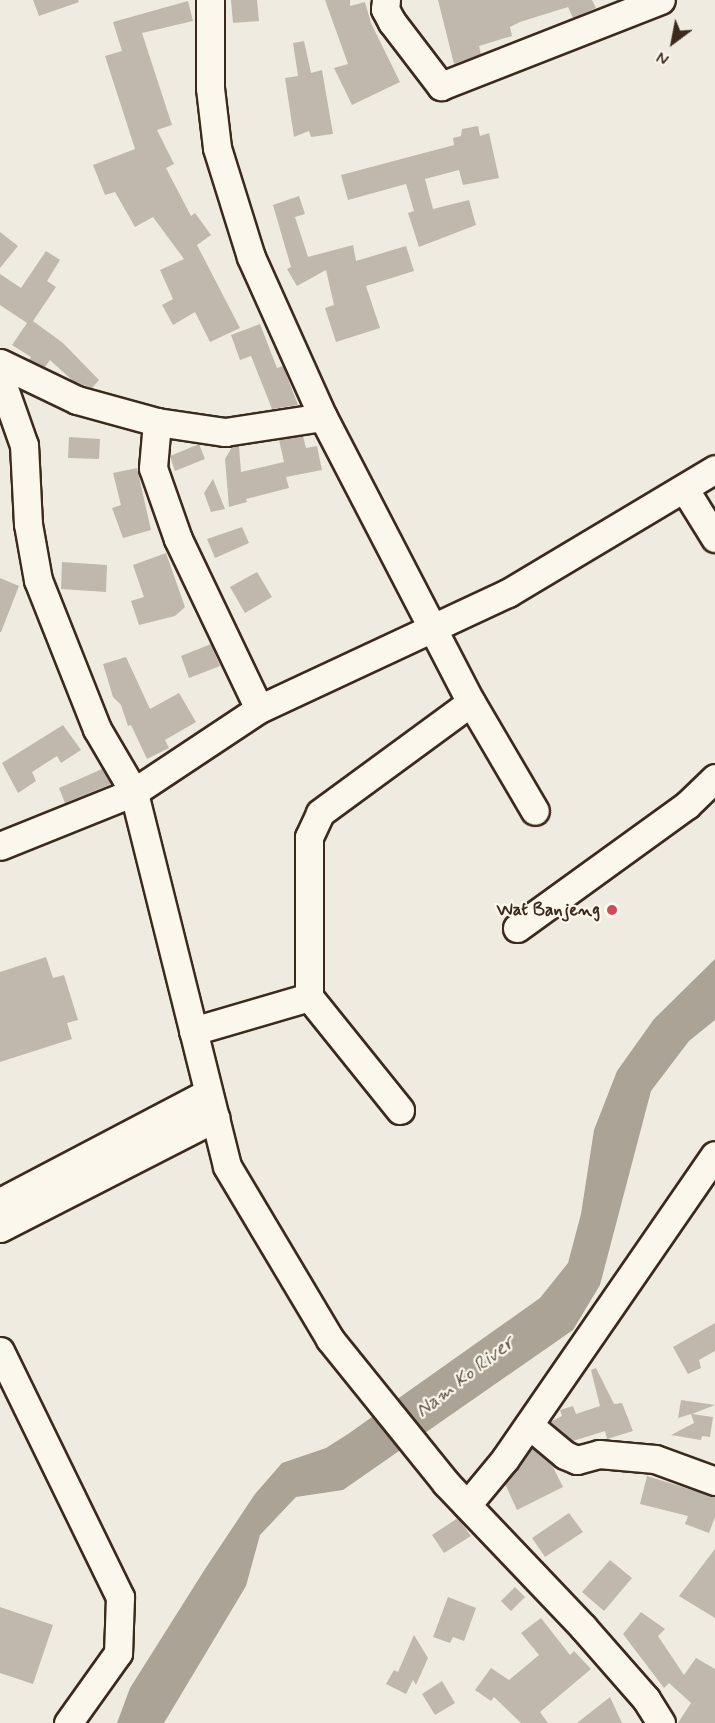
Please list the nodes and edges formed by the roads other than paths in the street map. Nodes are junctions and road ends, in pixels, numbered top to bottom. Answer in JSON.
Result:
{"nodes":[{"id":1,"x":210,"y":0,"type":"edge"},
{"id":2,"x":386,"y":0,"type":"edge"},
{"id":3,"x":661,"y":0,"type":"edge"},
{"id":4,"x":0,"y":363,"type":"edge"},
{"id":5,"x":0,"y":377,"type":"edge"},
{"id":6,"x":323,"y":417,"type":"junction"},
{"id":7,"x":157,"y":423,"type":"junction"},
{"id":8,"x":715,"y":470,"type":"edge"},
{"id":9,"x":684,"y":488,"type":"junction"},
{"id":10,"x":715,"y":538,"type":"edge"},
{"id":11,"x":435,"y":627,"type":"junction"},
{"id":12,"x":471,"y":702,"type":"junction"},
{"id":13,"x":259,"y":709,"type":"junction"},
{"id":14,"x":715,"y":778,"type":"edge"},
{"id":15,"x":134,"y":792,"type":"junction"},
{"id":16,"x":536,"y":811,"type":"dead end"},
{"id":17,"x":0,"y":846,"type":"edge"},
{"id":18,"x":517,"y":928,"type":"dead end"},
{"id":19,"x":309,"y":997,"type":"junction"},
{"id":20,"x":194,"y":1031,"type":"junction"},
{"id":21,"x":211,"y":1106,"type":"junction"},
{"id":22,"x":400,"y":1110,"type":"dead end"},
{"id":23,"x":715,"y":1155,"type":"edge"},
{"id":24,"x":0,"y":1202,"type":"edge"},
{"id":25,"x":0,"y":1228,"type":"edge"},
{"id":26,"x":0,"y":1351,"type":"edge"},
{"id":27,"x":529,"y":1425,"type":"junction"},
{"id":28,"x":715,"y":1482,"type":"edge"},
{"id":29,"x":467,"y":1506,"type":"junction"},
{"id":30,"x":650,"y":1711,"type":"edge"},
{"id":31,"x":68,"y":1723,"type":"edge"},
{"id":32,"x":662,"y":1723,"type":"edge"}],
"edges":[{"from":1,"to":6,"type":"street"},
{"from":2,"to":3,"type":"street"},
{"from":4,"to":7,"type":"street"},
{"from":5,"to":15,"type":"street"},
{"from":6,"to":7,"type":"street"},
{"from":6,"to":11,"type":"street"},
{"from":7,"to":13,"type":"street"},
{"from":8,"to":9,"type":"street"},
{"from":9,"to":10,"type":"street"},
{"from":9,"to":11,"type":"street"},
{"from":11,"to":12,"type":"street"},
{"from":11,"to":13,"type":"street"},
{"from":12,"to":16,"type":"street"},
{"from":12,"to":19,"type":"street"},
{"from":13,"to":15,"type":"street"},
{"from":14,"to":18,"type":"street"},
{"from":15,"to":17,"type":"street"},
{"from":15,"to":20,"type":"street"},
{"from":19,"to":20,"type":"street"},
{"from":19,"to":22,"type":"street"},
{"from":20,"to":21,"type":"street"},
{"from":21,"to":24,"type":"street"},
{"from":21,"to":25,"type":"street"},
{"from":21,"to":29,"type":"street"},
{"from":23,"to":27,"type":"street"},
{"from":26,"to":31,"type":"street"},
{"from":27,"to":28,"type":"street"},
{"from":27,"to":29,"type":"street"},
{"from":29,"to":30,"type":"street"},
{"from":30,"to":32,"type":"street"}]}
